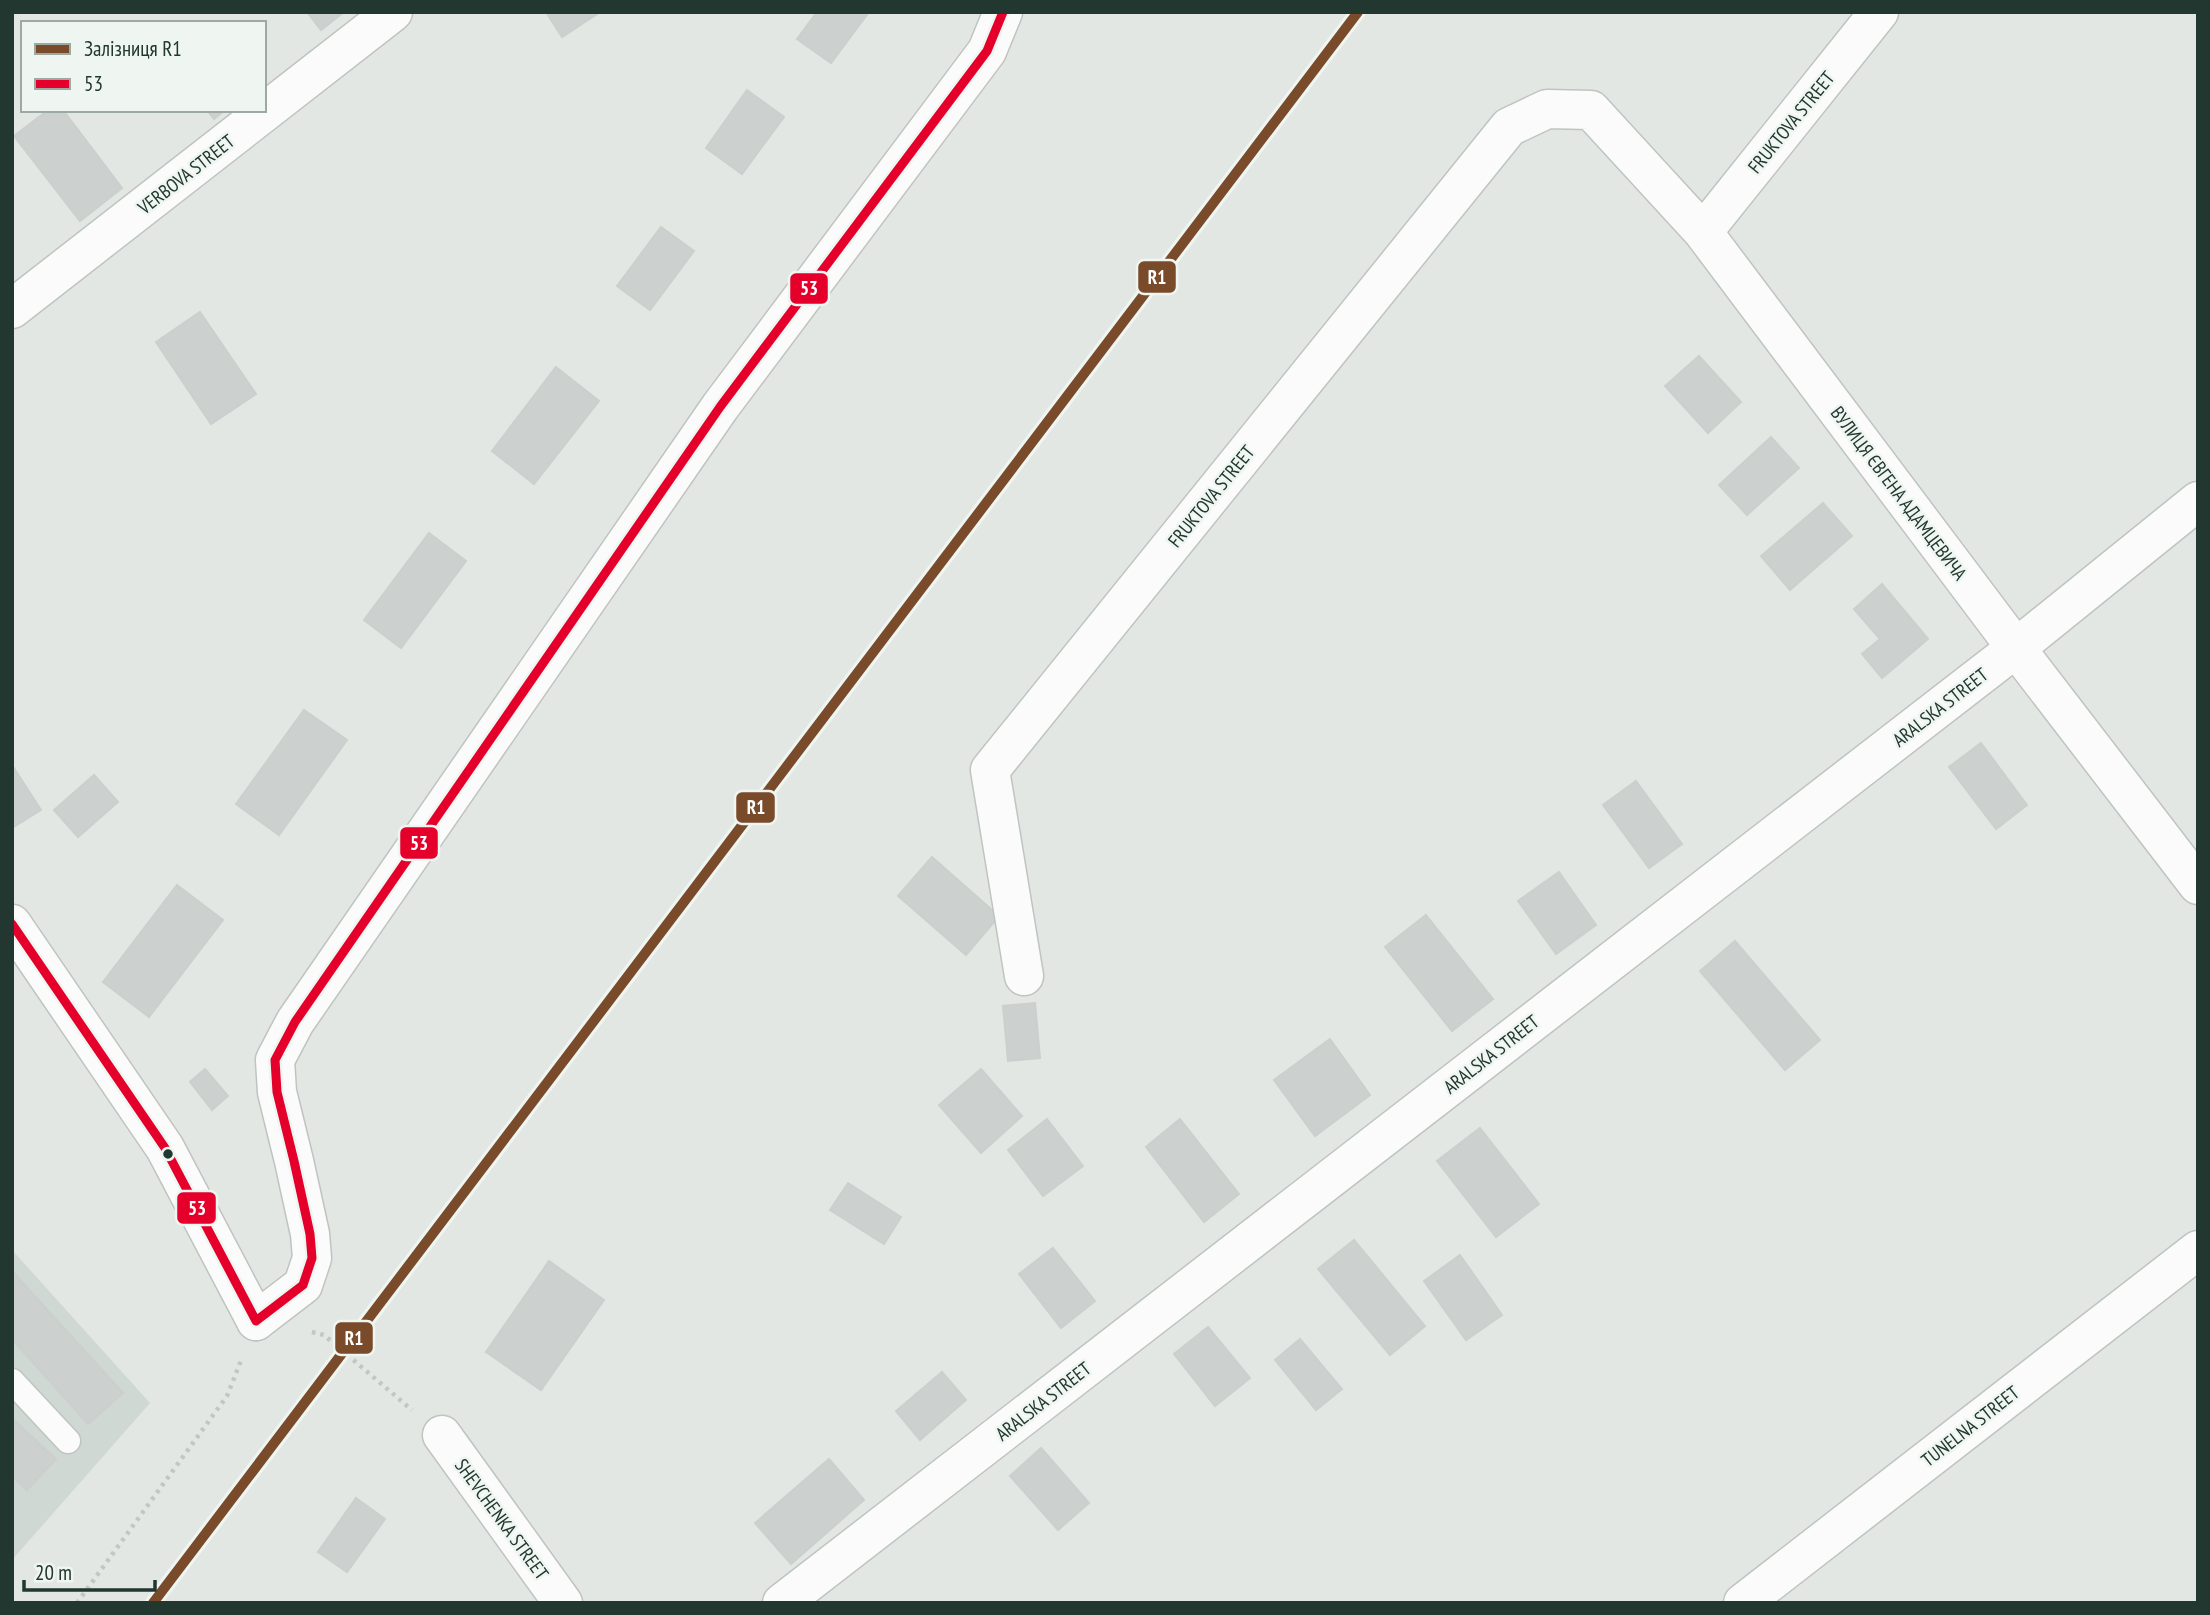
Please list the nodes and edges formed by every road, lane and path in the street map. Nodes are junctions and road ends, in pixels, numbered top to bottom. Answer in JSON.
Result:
{"nodes":[{"id":1,"x":393,"y":12,"type":"edge"},
{"id":2,"x":1003,"y":12,"type":"edge"},
{"id":3,"x":1879,"y":12,"type":"edge"},
{"id":4,"x":1591,"y":110,"type":"joint"},
{"id":5,"x":266,"y":111,"type":"edge"},
{"id":6,"x":265,"y":112,"type":"edge"},
{"id":7,"x":1703,"y":232,"type":"junction"},
{"id":8,"x":12,"y":309,"type":"edge"},
{"id":9,"x":2198,"y":501,"type":"edge"},
{"id":10,"x":2016,"y":648,"type":"junction"},
{"id":11,"x":2198,"y":885,"type":"edge"},
{"id":12,"x":15,"y":936,"type":"edge"},
{"id":13,"x":1024,"y":976,"type":"dead end"},
{"id":14,"x":2198,"y":1250,"type":"edge"},
{"id":15,"x":256,"y":1321,"type":"junction"},
{"id":16,"x":12,"y":1381,"type":"edge"},
{"id":17,"x":442,"y":1435,"type":"joint"},
{"id":18,"x":68,"y":1441,"type":"dead end"},
{"id":19,"x":76,"y":1603,"type":"edge"},
{"id":20,"x":563,"y":1603,"type":"edge"},
{"id":21,"x":782,"y":1603,"type":"edge"},
{"id":22,"x":1743,"y":1603,"type":"edge"}],
"edges":[{"from":1,"to":5,"type":"street","name":"VERBOVA STREET"},
{"from":2,"to":15,"type":"street"},
{"from":3,"to":7,"type":"street","name":"FRUKTOVA STREET"},
{"from":4,"to":7,"type":"street","name":"ВУЛИЦЯ ЄВГЕНА АДАМЦЕВИЧА"},
{"from":4,"to":13,"type":"street","name":"FRUKTOVA STREET"},
{"from":6,"to":8,"type":"street","name":"VERBOVA STREET"},
{"from":7,"to":10,"type":"street","name":"ВУЛИЦЯ ЄВГЕНА АДАМЦЕВИЧА"},
{"from":9,"to":10,"type":"street","name":"ARALSKA STREET"},
{"from":10,"to":11,"type":"street","name":"ВУЛИЦЯ ЄВГЕНА АДАМЦЕВИЧА"},
{"from":10,"to":21,"type":"street","name":"ARALSKA STREET"},
{"from":12,"to":15,"type":"street"},
{"from":14,"to":22,"type":"street","name":"TUNELNA STREET"},
{"from":15,"to":17,"type":"path"},
{"from":15,"to":19,"type":"path"},
{"from":16,"to":18,"type":"lane"},
{"from":17,"to":20,"type":"street","name":"SHEVCHENKA STREET"}]}
